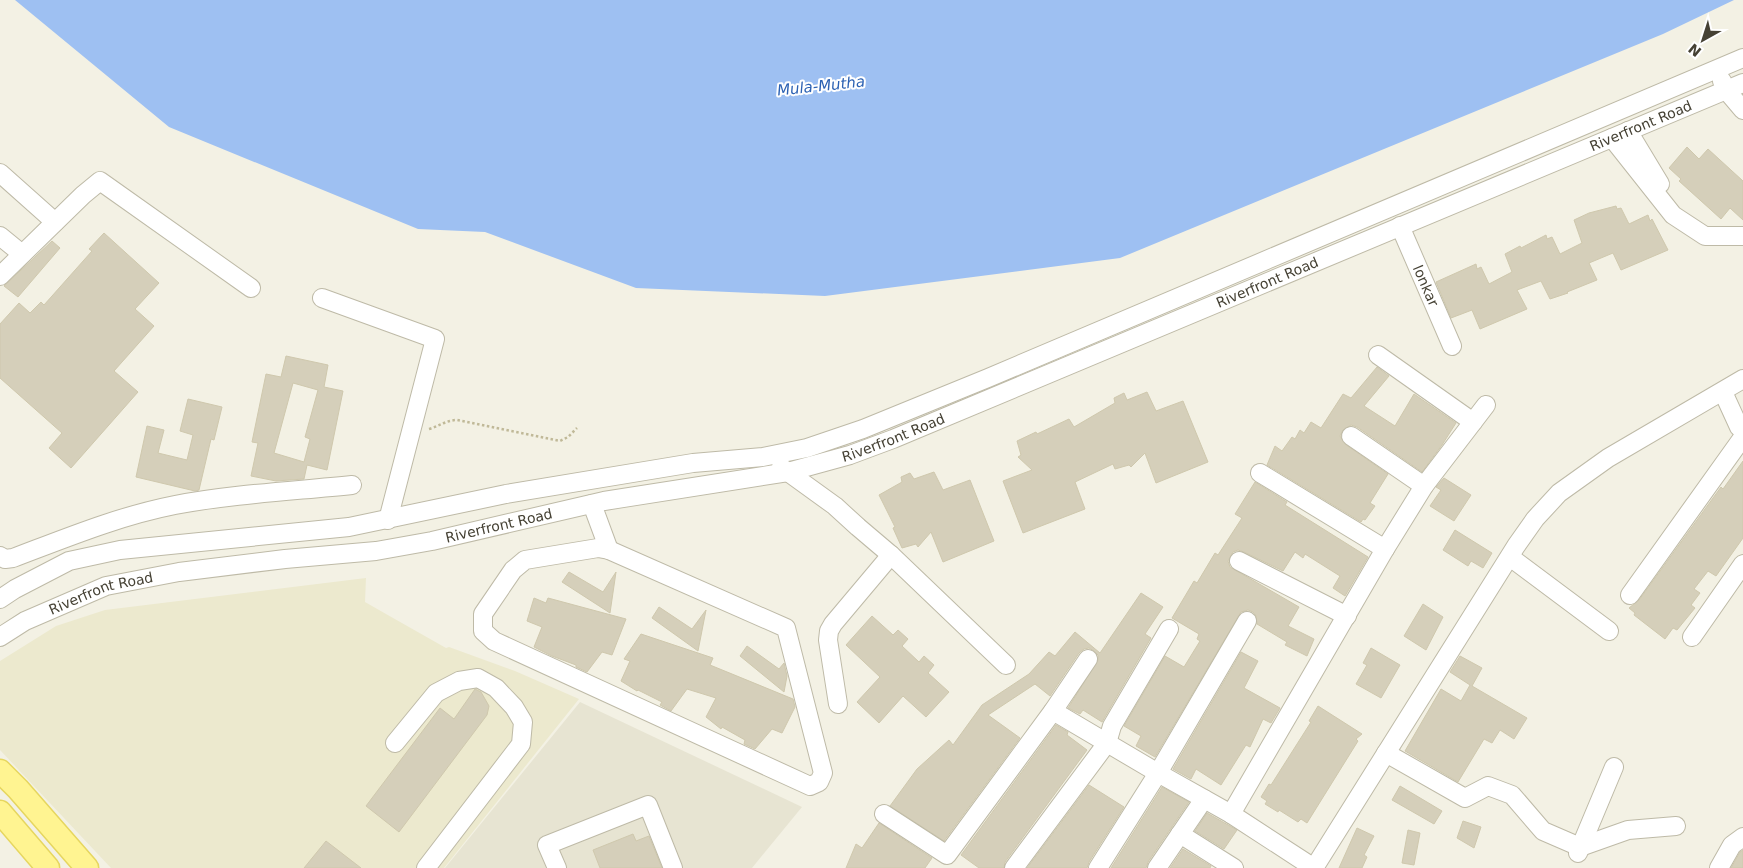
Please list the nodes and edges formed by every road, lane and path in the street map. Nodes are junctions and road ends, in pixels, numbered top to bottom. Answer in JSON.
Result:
{"nodes":[{"id":1,"x":1743,"y":58,"type":"edge"},
{"id":2,"x":1717,"y":69,"type":"junction"},
{"id":3,"x":1743,"y":83,"type":"edge"},
{"id":4,"x":1726,"y":90,"type":"junction"},
{"id":5,"x":1743,"y":110,"type":"edge"},
{"id":6,"x":1620,"y":134,"type":"junction"},
{"id":7,"x":0,"y":173,"type":"edge"},
{"id":8,"x":1672,"y":203,"type":"dead end"},
{"id":9,"x":55,"y":222,"type":"junction"},
{"id":10,"x":1400,"y":226,"type":"junction"},
{"id":11,"x":0,"y":236,"type":"edge"},
{"id":12,"x":1743,"y":236,"type":"edge"},
{"id":13,"x":22,"y":254,"type":"junction"},
{"id":14,"x":0,"y":276,"type":"edge"},
{"id":15,"x":250,"y":288,"type":"dead end"},
{"id":16,"x":322,"y":298,"type":"dead end"},
{"id":17,"x":1452,"y":346,"type":"dead end"},
{"id":18,"x":1378,"y":355,"type":"dead end"},
{"id":19,"x":1743,"y":379,"type":"edge"},
{"id":20,"x":1722,"y":392,"type":"junction"},
{"id":21,"x":1486,"y":405,"type":"dead end"},
{"id":22,"x":1473,"y":422,"type":"junction"},
{"id":23,"x":412,"y":427,"type":"junction"},
{"id":24,"x":577,"y":428,"type":"dead end"},
{"id":25,"x":1743,"y":431,"type":"edge"},
{"id":26,"x":1351,"y":436,"type":"dead end"},
{"id":27,"x":1743,"y":437,"type":"edge"},
{"id":28,"x":764,"y":457,"type":"junction"},
{"id":29,"x":788,"y":472,"type":"junction"},
{"id":30,"x":1260,"y":473,"type":"dead end"},
{"id":31,"x":352,"y":485,"type":"dead end"},
{"id":32,"x":1424,"y":486,"type":"junction"},
{"id":33,"x":592,"y":504,"type":"junction"},
{"id":34,"x":388,"y":520,"type":"junction"},
{"id":35,"x":1385,"y":549,"type":"junction"},
{"id":36,"x":609,"y":550,"type":"junction"},
{"id":37,"x":891,"y":555,"type":"junction"},
{"id":38,"x":0,"y":556,"type":"edge"},
{"id":39,"x":1510,"y":557,"type":"junction"},
{"id":40,"x":1239,"y":561,"type":"dead end"},
{"id":41,"x":1743,"y":564,"type":"edge"},
{"id":42,"x":1630,"y":596,"type":"dead end"},
{"id":43,"x":0,"y":599,"type":"edge"},
{"id":44,"x":1347,"y":616,"type":"junction"},
{"id":45,"x":1248,"y":621,"type":"dead end"},
{"id":46,"x":1169,"y":629,"type":"dead end"},
{"id":47,"x":1609,"y":631,"type":"dead end"},
{"id":48,"x":0,"y":637,"type":"edge"},
{"id":49,"x":1692,"y":637,"type":"dead end"},
{"id":50,"x":1088,"y":659,"type":"dead end"},
{"id":51,"x":1006,"y":665,"type":"dead end"},
{"id":52,"x":838,"y":704,"type":"dead end"},
{"id":53,"x":1053,"y":711,"type":"junction"},
{"id":54,"x":395,"y":743,"type":"dead end"},
{"id":55,"x":1107,"y":743,"type":"junction"},
{"id":56,"x":1386,"y":753,"type":"junction"},
{"id":57,"x":1614,"y":767,"type":"dead end"},
{"id":58,"x":0,"y":771,"type":"edge"},
{"id":59,"x":1158,"y":773,"type":"junction"},
{"id":60,"x":1204,"y":799,"type":"junction"},
{"id":61,"x":0,"y":812,"type":"edge"},
{"id":62,"x":884,"y":814,"type":"dead end"},
{"id":63,"x":1231,"y":814,"type":"junction"},
{"id":64,"x":1676,"y":826,"type":"dead end"},
{"id":65,"x":1180,"y":834,"type":"junction"},
{"id":66,"x":1743,"y":837,"type":"edge"},
{"id":67,"x":1578,"y":853,"type":"junction"},
{"id":68,"x":1310,"y":867,"type":"edge"},
{"id":69,"x":48,"y":868,"type":"edge"},
{"id":70,"x":87,"y":868,"type":"edge"},
{"id":71,"x":426,"y":868,"type":"edge"},
{"id":72,"x":557,"y":868,"type":"edge"},
{"id":73,"x":674,"y":868,"type":"edge"},
{"id":74,"x":1014,"y":868,"type":"edge"},
{"id":75,"x":1098,"y":868,"type":"edge"},
{"id":76,"x":1157,"y":868,"type":"edge"},
{"id":77,"x":1234,"y":868,"type":"edge"},
{"id":78,"x":1718,"y":868,"type":"edge"}],
"edges":[{"from":1,"to":2,"type":"street","name":"Riverfront Road"},
{"from":2,"to":4,"type":"street"},
{"from":2,"to":28,"type":"street","name":"Riverfront Road"},
{"from":3,"to":4,"type":"street","name":"Riverfront Road"},
{"from":4,"to":5,"type":"street"},
{"from":4,"to":6,"type":"street","name":"Riverfront Road"},
{"from":6,"to":8,"type":"street"},
{"from":6,"to":10,"type":"street","name":"Riverfront Road"},
{"from":6,"to":12,"type":"street"},
{"from":7,"to":9,"type":"street"},
{"from":9,"to":13,"type":"street"},
{"from":9,"to":15,"type":"street"},
{"from":10,"to":17,"type":"street","name":"lonkar"},
{"from":10,"to":29,"type":"street","name":"Riverfront Road"},
{"from":11,"to":13,"type":"street"},
{"from":13,"to":14,"type":"street"},
{"from":16,"to":23,"type":"street"},
{"from":18,"to":22,"type":"street"},
{"from":19,"to":20,"type":"street"},
{"from":20,"to":25,"type":"street"},
{"from":20,"to":39,"type":"street"},
{"from":21,"to":22,"type":"street"},
{"from":22,"to":32,"type":"street"},
{"from":23,"to":24,"type":"path"},
{"from":23,"to":34,"type":"street"},
{"from":26,"to":32,"type":"street"},
{"from":27,"to":42,"type":"street"},
{"from":28,"to":29,"type":"street"},
{"from":28,"to":34,"type":"street","name":"Riverfront Road"},
{"from":29,"to":33,"type":"street","name":"Riverfront Road"},
{"from":29,"to":37,"type":"street"},
{"from":30,"to":35,"type":"street"},
{"from":31,"to":38,"type":"street"},
{"from":32,"to":35,"type":"street"},
{"from":33,"to":36,"type":"street"},
{"from":33,"to":48,"type":"street","name":"Riverfront Road"},
{"from":34,"to":43,"type":"street","name":"Riverfront Road"},
{"from":35,"to":44,"type":"street"},
{"from":36,"to":36,"type":"street"},
{"from":37,"to":51,"type":"street"},
{"from":37,"to":52,"type":"street"},
{"from":39,"to":47,"type":"street"},
{"from":39,"to":56,"type":"street"},
{"from":40,"to":44,"type":"street"},
{"from":41,"to":49,"type":"street"},
{"from":44,"to":63,"type":"street"},
{"from":45,"to":59,"type":"street"},
{"from":46,"to":55,"type":"street"},
{"from":50,"to":53,"type":"street"},
{"from":53,"to":55,"type":"street"},
{"from":53,"to":62,"type":"street"},
{"from":54,"to":71,"type":"street"},
{"from":55,"to":59,"type":"street"},
{"from":55,"to":74,"type":"street"},
{"from":56,"to":67,"type":"street"},
{"from":56,"to":68,"type":"street"},
{"from":57,"to":67,"type":"street"},
{"from":58,"to":70,"type":"main road"},
{"from":59,"to":60,"type":"street"},
{"from":59,"to":75,"type":"street"},
{"from":60,"to":63,"type":"street"},
{"from":60,"to":65,"type":"street"},
{"from":61,"to":69,"type":"main road"},
{"from":63,"to":68,"type":"street"},
{"from":64,"to":67,"type":"street"},
{"from":65,"to":76,"type":"street"},
{"from":65,"to":77,"type":"street"},
{"from":66,"to":78,"type":"street"},
{"from":72,"to":73,"type":"street"}]}
